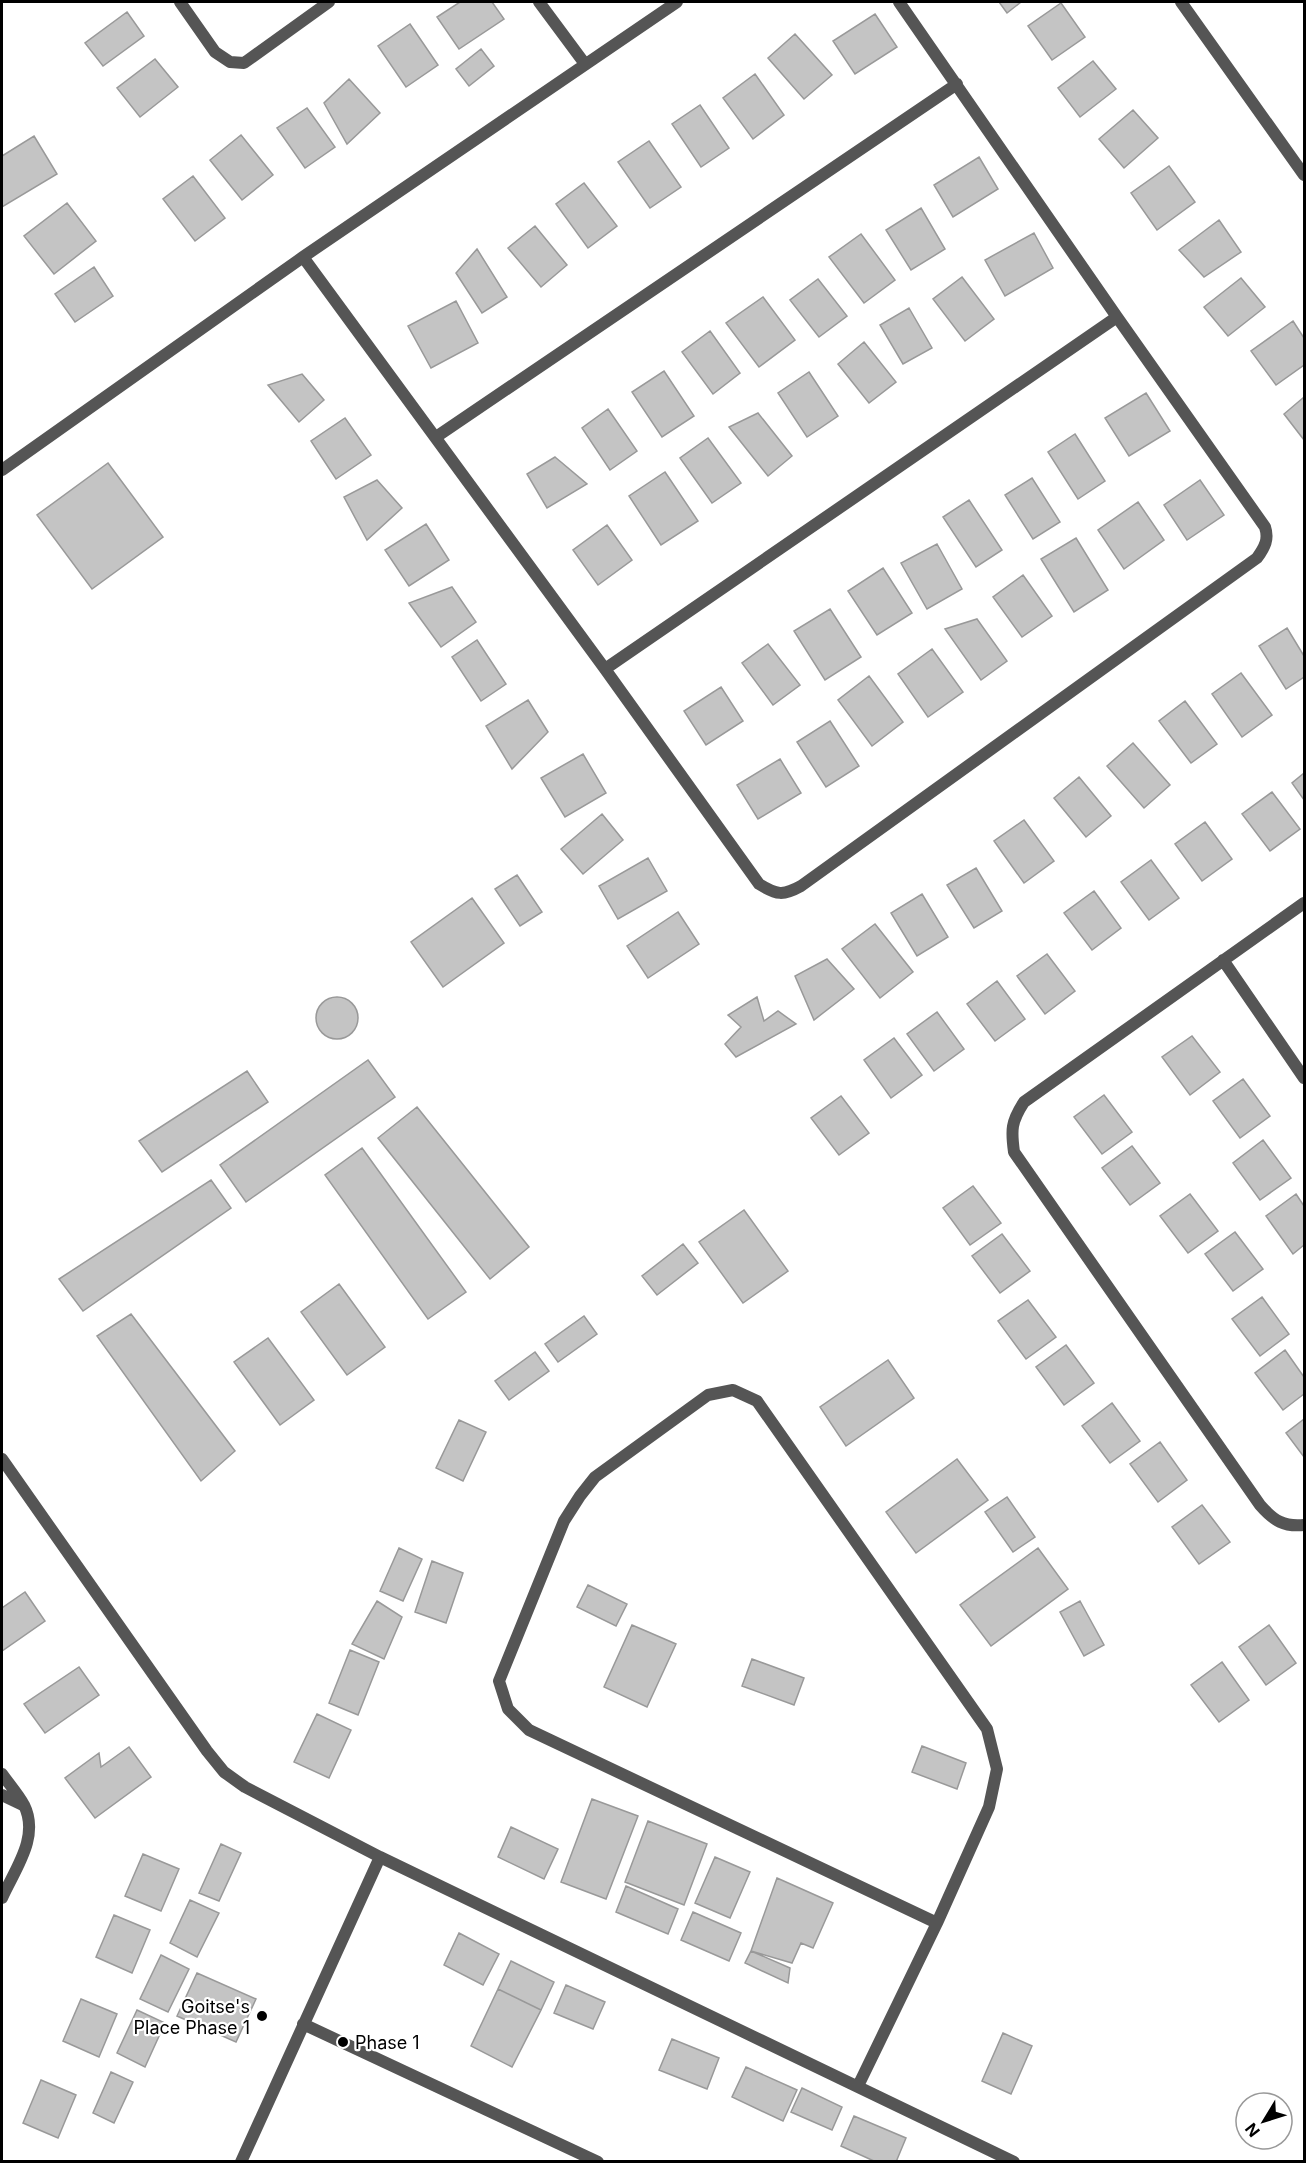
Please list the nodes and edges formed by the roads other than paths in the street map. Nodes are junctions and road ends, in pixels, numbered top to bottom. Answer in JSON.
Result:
{"nodes":[{"id":1,"x":180,"y":2,"type":"edge"},
{"id":2,"x":329,"y":2,"type":"edge"},
{"id":3,"x":539,"y":2,"type":"edge"},
{"id":4,"x":677,"y":2,"type":"edge"},
{"id":5,"x":899,"y":2,"type":"edge"},
{"id":6,"x":1181,"y":2,"type":"edge"},
{"id":7,"x":585,"y":64,"type":"junction"},
{"id":8,"x":957,"y":84,"type":"junction"},
{"id":9,"x":1305,"y":176,"type":"edge"},
{"id":10,"x":303,"y":257,"type":"junction"},
{"id":11,"x":1116,"y":317,"type":"junction"},
{"id":12,"x":436,"y":437,"type":"junction"},
{"id":13,"x":3,"y":467,"type":"edge"},
{"id":14,"x":605,"y":669,"type":"junction"},
{"id":15,"x":1305,"y":903,"type":"edge"},
{"id":16,"x":1222,"y":960,"type":"junction"},
{"id":17,"x":1305,"y":1078,"type":"edge"},
{"id":18,"x":2,"y":1459,"type":"edge"},
{"id":19,"x":1305,"y":1525,"type":"edge"},
{"id":20,"x":2,"y":1774,"type":"edge"},
{"id":21,"x":2,"y":1795,"type":"edge"},
{"id":22,"x":24,"y":1805,"type":"junction"},
{"id":23,"x":381,"y":1857,"type":"junction"},
{"id":24,"x":2,"y":1898,"type":"edge"},
{"id":25,"x":937,"y":1923,"type":"junction"},
{"id":26,"x":303,"y":2024,"type":"junction"},
{"id":27,"x":858,"y":2086,"type":"junction"},
{"id":28,"x":242,"y":2162,"type":"edge"},
{"id":29,"x":598,"y":2162,"type":"edge"},
{"id":30,"x":1014,"y":2162,"type":"edge"}],
"edges":[{"from":1,"to":2,"type":"street"},
{"from":3,"to":7,"type":"street"},
{"from":4,"to":7,"type":"street"},
{"from":5,"to":8,"type":"street"},
{"from":6,"to":9,"type":"street"},
{"from":7,"to":10,"type":"street"},
{"from":8,"to":11,"type":"street"},
{"from":8,"to":12,"type":"street"},
{"from":10,"to":12,"type":"street"},
{"from":10,"to":13,"type":"street"},
{"from":11,"to":14,"type":"street"},
{"from":11,"to":14,"type":"street"},
{"from":12,"to":14,"type":"street"},
{"from":15,"to":16,"type":"street"},
{"from":16,"to":17,"type":"street"},
{"from":16,"to":19,"type":"street"},
{"from":18,"to":23,"type":"street"},
{"from":20,"to":22,"type":"street"},
{"from":21,"to":22,"type":"street"},
{"from":22,"to":24,"type":"street"},
{"from":23,"to":26,"type":"street"},
{"from":23,"to":27,"type":"street"},
{"from":25,"to":25,"type":"street"},
{"from":25,"to":27,"type":"street"},
{"from":26,"to":28,"type":"street"},
{"from":26,"to":29,"type":"street"},
{"from":27,"to":30,"type":"street"}]}
